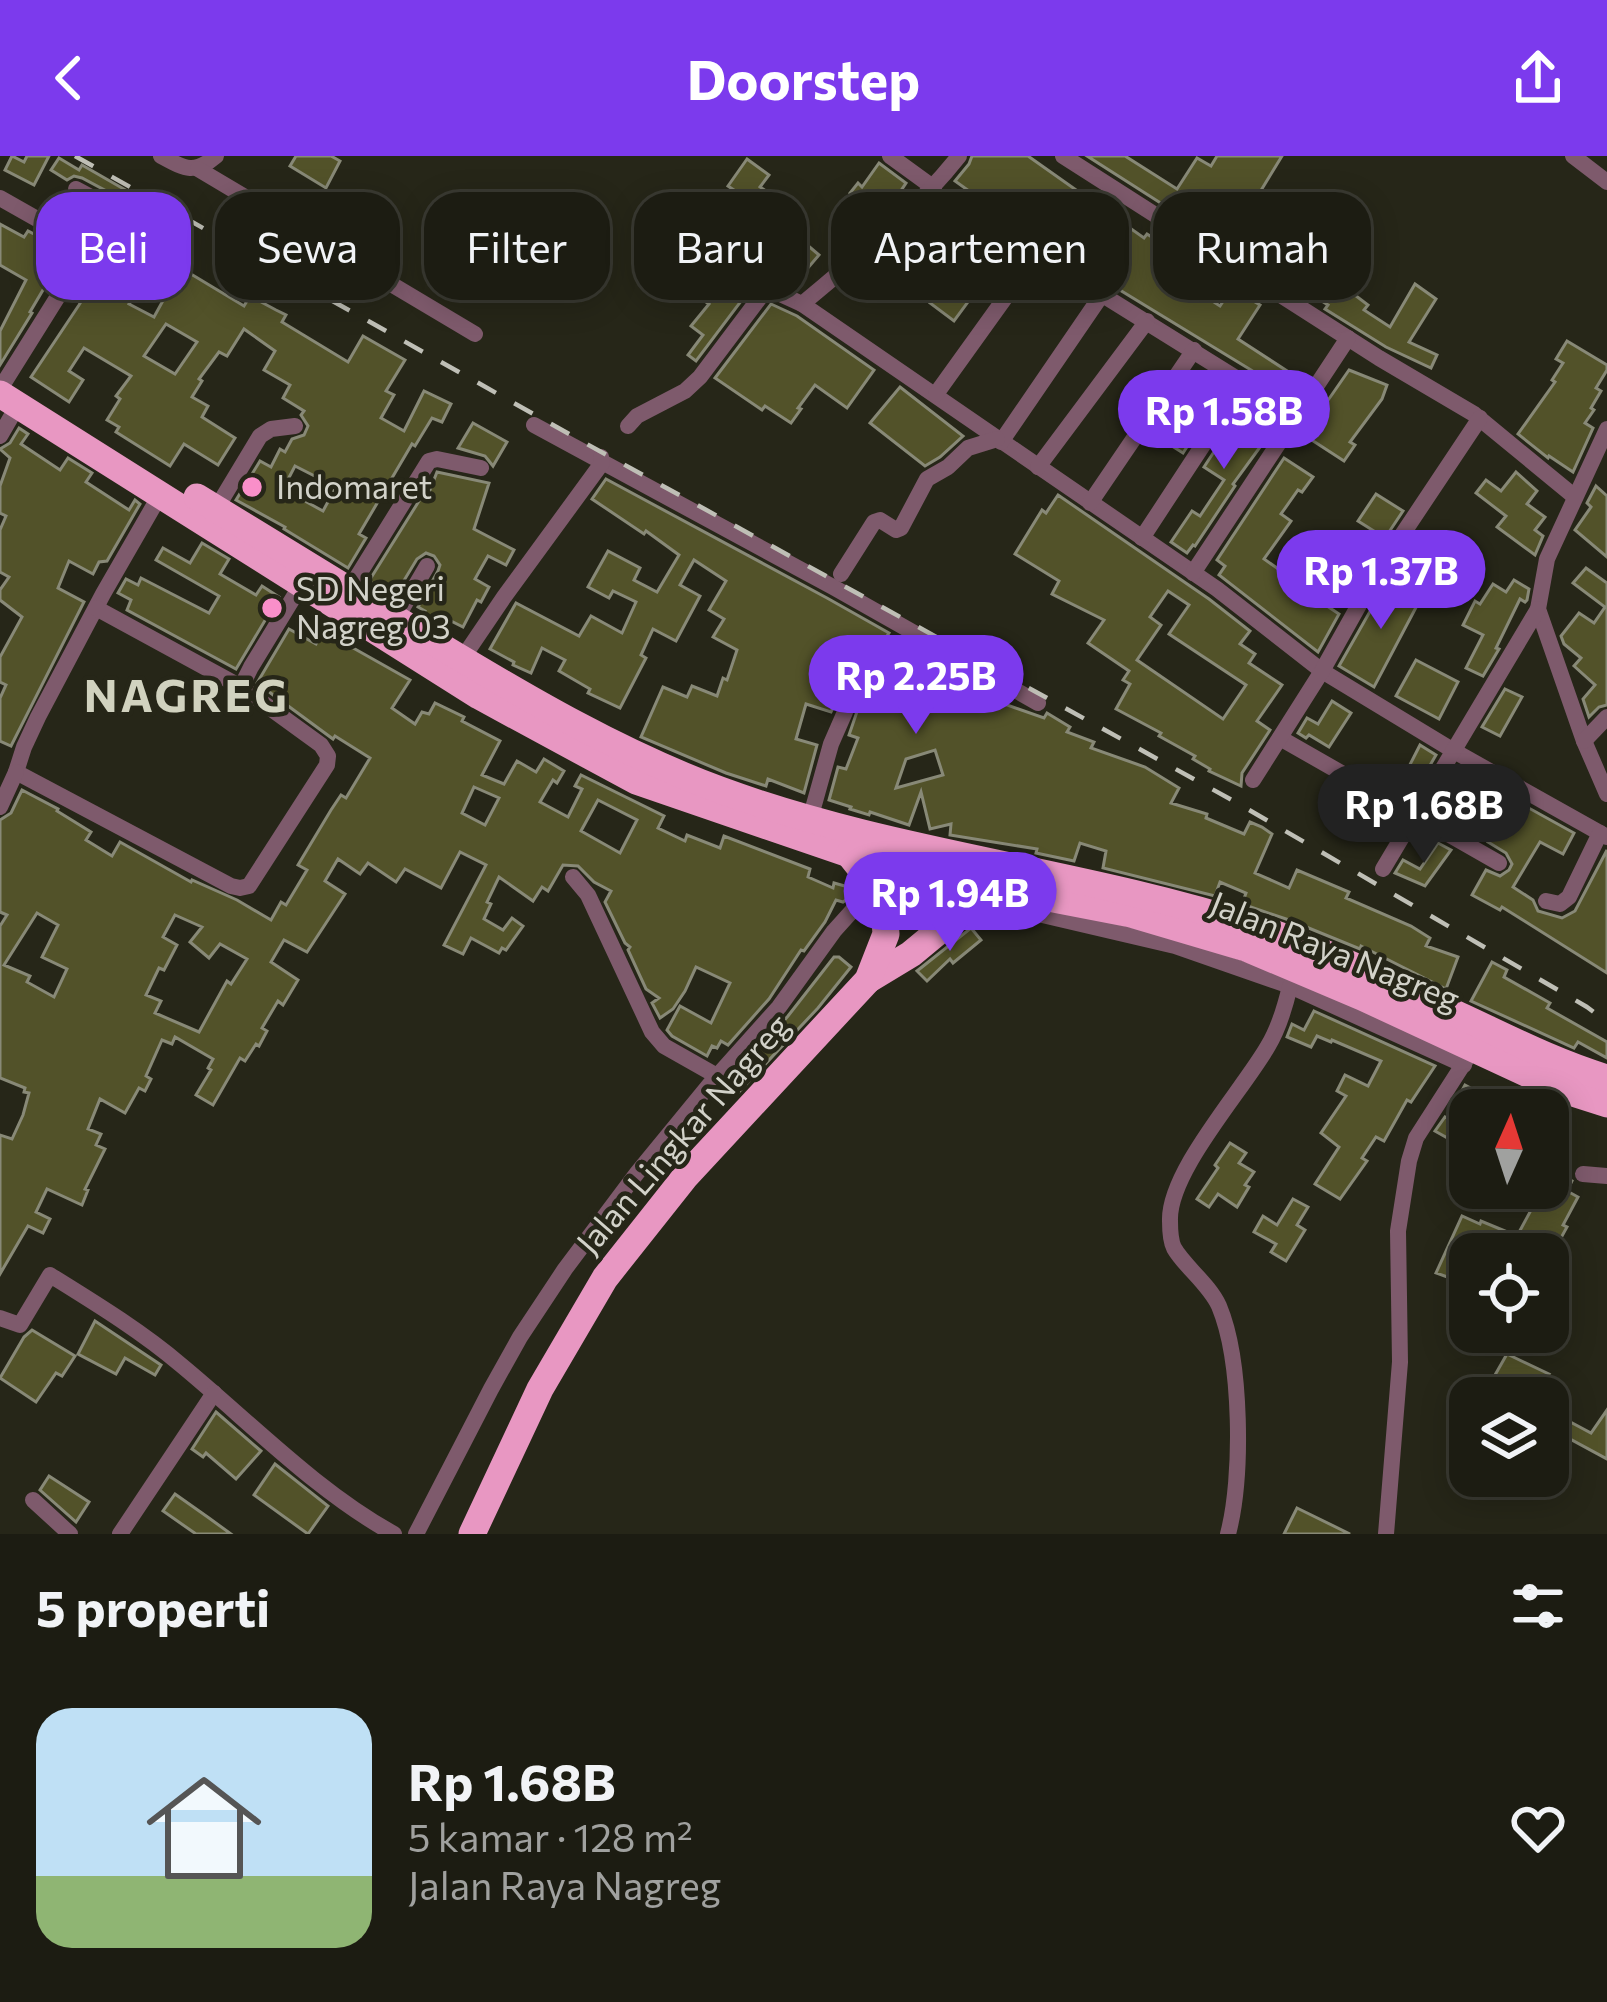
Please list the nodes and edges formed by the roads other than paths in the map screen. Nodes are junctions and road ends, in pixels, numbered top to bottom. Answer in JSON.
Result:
{"nodes":[{"id":1,"x":161,"y":156,"type":"edge"},
{"id":2,"x":216,"y":156,"type":"edge"},
{"id":3,"x":890,"y":156,"type":"edge"},
{"id":4,"x":959,"y":156,"type":"edge"},
{"id":5,"x":1063,"y":156,"type":"edge"},
{"id":6,"x":1573,"y":156,"type":"edge"},
{"id":7,"x":198,"y":169,"type":"junction"},
{"id":8,"x":1607,"y":182,"type":"edge"},
{"id":9,"x":934,"y":188,"type":"junction"},
{"id":10,"x":76,"y":189,"type":"dead end"},
{"id":11,"x":81,"y":192,"type":"edge"},
{"id":12,"x":0,"y":198,"type":"edge"},
{"id":13,"x":36,"y":218,"type":"edge"},
{"id":14,"x":59,"y":300,"type":"edge"},
{"id":15,"x":759,"y":300,"type":"edge"},
{"id":16,"x":793,"y":300,"type":"edge"},
{"id":17,"x":1004,"y":300,"type":"edge"},
{"id":18,"x":1097,"y":300,"type":"edge"},
{"id":19,"x":1113,"y":300,"type":"edge"},
{"id":20,"x":802,"y":304,"type":"junction"},
{"id":21,"x":1147,"y":321,"type":"junction"},
{"id":22,"x":475,"y":334,"type":"dead end"},
{"id":23,"x":1348,"y":338,"type":"junction"},
{"id":24,"x":1194,"y":350,"type":"junction"},
{"id":25,"x":1244,"y":381,"type":"junction"},
{"id":26,"x":5,"y":388,"type":"edge"},
{"id":27,"x":936,"y":394,"type":"junction"},
{"id":28,"x":1297,"y":416,"type":"junction"},
{"id":29,"x":1480,"y":418,"type":"junction"},
{"id":30,"x":534,"y":425,"type":"dead end"},
{"id":31,"x":295,"y":426,"type":"dead end"},
{"id":32,"x":628,"y":426,"type":"dead end"},
{"id":33,"x":1607,"y":429,"type":"edge"},
{"id":34,"x":0,"y":436,"type":"edge"},
{"id":35,"x":999,"y":441,"type":"junction"},
{"id":36,"x":601,"y":460,"type":"junction"},
{"id":37,"x":1038,"y":467,"type":"junction"},
{"id":38,"x":481,"y":468,"type":"dead end"},
{"id":39,"x":160,"y":495,"type":"junction"},
{"id":40,"x":1576,"y":497,"type":"junction"},
{"id":41,"x":1090,"y":503,"type":"junction"},
{"id":42,"x":216,"y":508,"type":"junction"},
{"id":43,"x":1142,"y":538,"type":"junction"},
{"id":44,"x":427,"y":566,"type":"dead end"},
{"id":45,"x":1193,"y":573,"type":"junction"},
{"id":46,"x":837,"y":581,"type":"junction"},
{"id":47,"x":301,"y":586,"type":"junction"},
{"id":48,"x":349,"y":590,"type":"junction"},
{"id":49,"x":96,"y":608,"type":"junction"},
{"id":50,"x":1538,"y":609,"type":"junction"},
{"id":51,"x":396,"y":619,"type":"junction"},
{"id":52,"x":462,"y":659,"type":"junction"},
{"id":53,"x":1322,"y":671,"type":"junction"},
{"id":54,"x":852,"y":685,"type":"dead end"},
{"id":55,"x":242,"y":687,"type":"junction"},
{"id":56,"x":1038,"y":703,"type":"dead end"},
{"id":57,"x":1607,"y":718,"type":"edge"},
{"id":58,"x":1280,"y":737,"type":"junction"},
{"id":59,"x":1584,"y":741,"type":"junction"},
{"id":60,"x":1454,"y":751,"type":"junction"},
{"id":61,"x":16,"y":772,"type":"junction"},
{"id":62,"x":1253,"y":780,"type":"dead end"},
{"id":63,"x":1607,"y":794,"type":"edge"},
{"id":64,"x":0,"y":807,"type":"edge"},
{"id":65,"x":1414,"y":815,"type":"junction"},
{"id":66,"x":810,"y":819,"type":"junction"},
{"id":67,"x":1604,"y":835,"type":"edge"},
{"id":68,"x":850,"y":854,"type":"junction"},
{"id":69,"x":1498,"y":863,"type":"dead end"},
{"id":70,"x":1383,"y":869,"type":"dead end"},
{"id":71,"x":573,"y":878,"type":"dead end"},
{"id":72,"x":879,"y":892,"type":"junction"},
{"id":73,"x":985,"y":893,"type":"junction"},
{"id":74,"x":1546,"y":901,"type":"dead end"},
{"id":75,"x":868,"y":980,"type":"junction"},
{"id":76,"x":1290,"y":986,"type":"junction"},
{"id":77,"x":1468,"y":1056,"type":"junction"},
{"id":78,"x":717,"y":1076,"type":"junction"},
{"id":79,"x":1607,"y":1078,"type":"edge"},
{"id":80,"x":1607,"y":1104,"type":"edge"},
{"id":81,"x":1583,"y":1174,"type":"dead end"},
{"id":82,"x":1607,"y":1176,"type":"edge"},
{"id":83,"x":0,"y":1318,"type":"edge"},
{"id":84,"x":214,"y":1393,"type":"junction"},
{"id":85,"x":33,"y":1500,"type":"dead end"},
{"id":86,"x":367,"y":1528,"type":"edge"},
{"id":87,"x":70,"y":1534,"type":"edge"},
{"id":88,"x":120,"y":1534,"type":"edge"},
{"id":89,"x":394,"y":1534,"type":"edge"},
{"id":90,"x":416,"y":1534,"type":"edge"},
{"id":91,"x":472,"y":1534,"type":"edge"},
{"id":92,"x":1228,"y":1534,"type":"edge"},
{"id":93,"x":1386,"y":1534,"type":"edge"}],
"edges":[{"from":1,"to":7,"type":"street"},
{"from":2,"to":7,"type":"street"},
{"from":3,"to":9,"type":"street"},
{"from":4,"to":9,"type":"street"},
{"from":5,"to":23,"type":"street"},
{"from":6,"to":8,"type":"street"},
{"from":7,"to":22,"type":"street"},
{"from":9,"to":20,"type":"street"},
{"from":10,"to":11,"type":"street"},
{"from":12,"to":13,"type":"street"},
{"from":14,"to":26,"type":"street"},
{"from":15,"to":32,"type":"street"},
{"from":16,"to":20,"type":"street"},
{"from":17,"to":27,"type":"street"},
{"from":18,"to":35,"type":"street"},
{"from":19,"to":21,"type":"street"},
{"from":20,"to":27,"type":"street"},
{"from":21,"to":24,"type":"street"},
{"from":21,"to":37,"type":"street"},
{"from":23,"to":28,"type":"street"},
{"from":23,"to":29,"type":"street"},
{"from":24,"to":25,"type":"street"},
{"from":24,"to":41,"type":"street"},
{"from":25,"to":28,"type":"street"},
{"from":25,"to":43,"type":"street"},
{"from":26,"to":34,"type":"street"},
{"from":26,"to":39,"type":"highway","name":"Jalan Raya Nagreg"},
{"from":26,"to":42,"type":"highway","name":"Jalan Raya Nagreg"},
{"from":27,"to":35,"type":"street"},
{"from":28,"to":45,"type":"street"},
{"from":29,"to":40,"type":"street"},
{"from":29,"to":53,"type":"street"},
{"from":30,"to":36,"type":"street"},
{"from":31,"to":42,"type":"street"},
{"from":33,"to":40,"type":"street"},
{"from":35,"to":37,"type":"street"},
{"from":35,"to":46,"type":"street"},
{"from":36,"to":46,"type":"street"},
{"from":36,"to":52,"type":"street"},
{"from":37,"to":41,"type":"street"},
{"from":38,"to":48,"type":"street"},
{"from":39,"to":47,"type":"highway","name":"Jalan Raya Nagreg"},
{"from":39,"to":49,"type":"street"},
{"from":40,"to":50,"type":"street"},
{"from":41,"to":43,"type":"street"},
{"from":42,"to":48,"type":"highway","name":"Jalan Raya Nagreg"},
{"from":43,"to":45,"type":"street"},
{"from":44,"to":51,"type":"street"},
{"from":45,"to":53,"type":"street"},
{"from":46,"to":56,"type":"street"},
{"from":47,"to":55,"type":"street"},
{"from":47,"to":68,"type":"highway","name":"Jalan Raya Nagreg"},
{"from":48,"to":51,"type":"highway","name":"Jalan Raya Nagreg"},
{"from":49,"to":55,"type":"street"},
{"from":49,"to":61,"type":"street"},
{"from":50,"to":59,"type":"street"},
{"from":50,"to":60,"type":"street"},
{"from":51,"to":52,"type":"highway","name":"Jalan Raya Nagreg"},
{"from":52,"to":66,"type":"highway","name":"Jalan Raya Nagreg"},
{"from":53,"to":58,"type":"street"},
{"from":53,"to":60,"type":"street"},
{"from":54,"to":66,"type":"street"},
{"from":55,"to":61,"type":"street"},
{"from":57,"to":59,"type":"street"},
{"from":58,"to":62,"type":"street"},
{"from":58,"to":65,"type":"street"},
{"from":59,"to":63,"type":"street"},
{"from":60,"to":65,"type":"street"},
{"from":60,"to":67,"type":"street"},
{"from":61,"to":64,"type":"street"},
{"from":65,"to":69,"type":"street"},
{"from":65,"to":70,"type":"street"},
{"from":66,"to":79,"type":"highway","name":"Jalan Raya Nagreg"},
{"from":67,"to":74,"type":"street"},
{"from":68,"to":72,"type":"highway"},
{"from":68,"to":73,"type":"highway","name":"Jalan Raya Nagreg"},
{"from":71,"to":78,"type":"street"},
{"from":72,"to":75,"type":"highway","name":"Jalan Lingkar Nagreg"},
{"from":72,"to":78,"type":"street"},
{"from":73,"to":75,"type":"highway"},
{"from":73,"to":76,"type":"street"},
{"from":73,"to":77,"type":"highway","name":"Jalan Raya Nagreg"},
{"from":75,"to":91,"type":"highway","name":"Jalan Lingkar Nagreg"},
{"from":76,"to":77,"type":"street"},
{"from":76,"to":92,"type":"street"},
{"from":77,"to":80,"type":"highway","name":"Jalan Raya Nagreg"},
{"from":77,"to":93,"type":"street"},
{"from":78,"to":90,"type":"street"},
{"from":81,"to":82,"type":"street"},
{"from":83,"to":84,"type":"street"},
{"from":84,"to":86,"type":"street"},
{"from":84,"to":88,"type":"street"},
{"from":85,"to":87,"type":"street"},
{"from":86,"to":89,"type":"street"}]}
